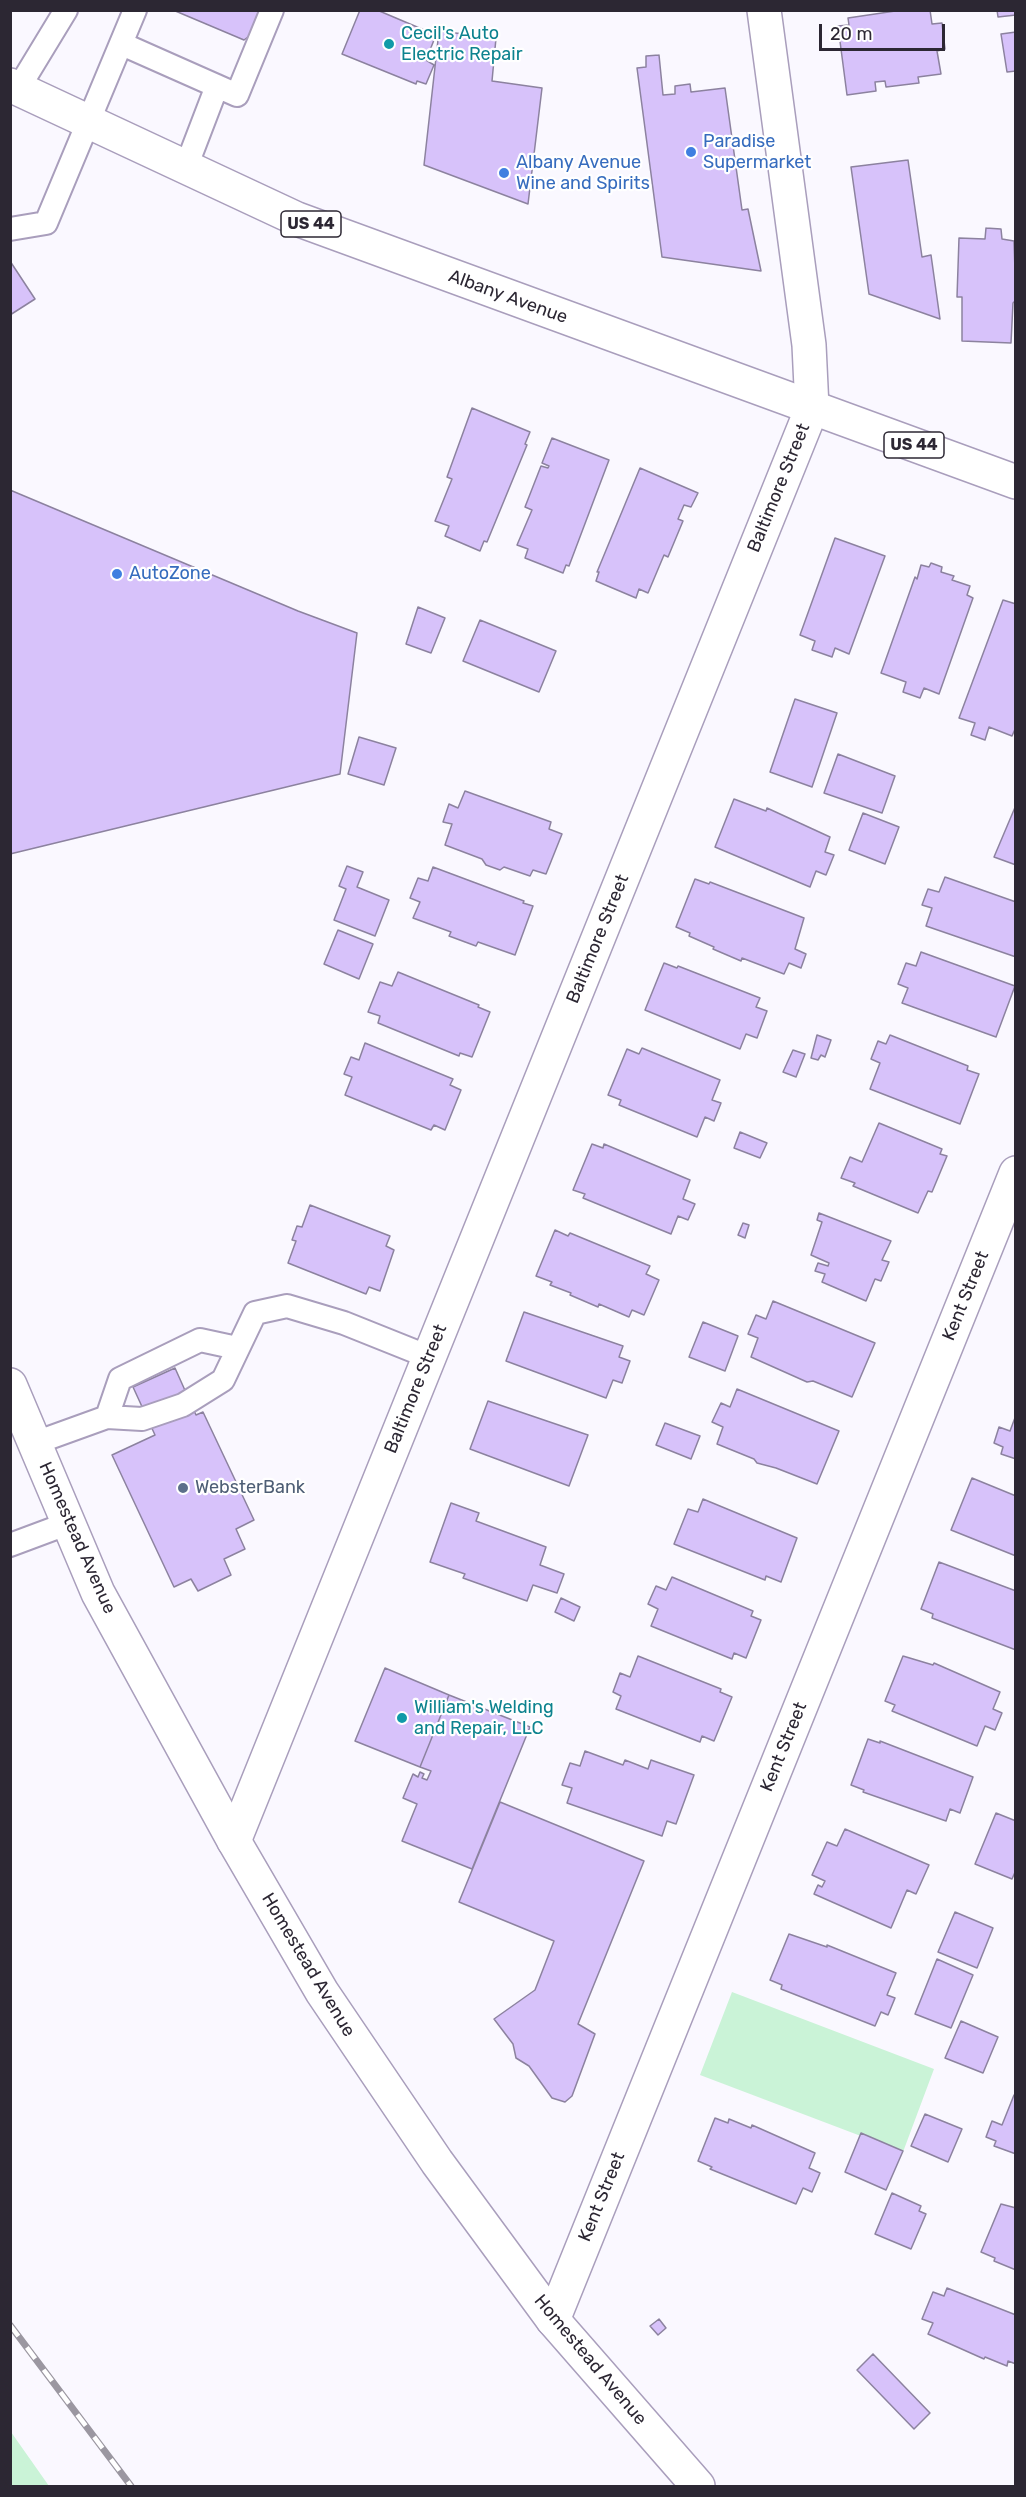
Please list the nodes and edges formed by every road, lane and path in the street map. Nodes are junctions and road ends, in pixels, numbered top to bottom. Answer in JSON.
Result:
{"nodes":[{"id":1,"x":66,"y":10,"type":"edge"},
{"id":2,"x":135,"y":10,"type":"edge"},
{"id":3,"x":272,"y":10,"type":"edge"},
{"id":4,"x":764,"y":10,"type":"edge"},
{"id":5,"x":122,"y":44,"type":"junction"},
{"id":6,"x":217,"y":86,"type":"junction"},
{"id":7,"x":14,"y":87,"type":"edge"},
{"id":8,"x":90,"y":123,"type":"junction"},
{"id":9,"x":186,"y":167,"type":"junction"},
{"id":10,"x":10,"y":229,"type":"edge"},
{"id":11,"x":812,"y":408,"type":"junction"},
{"id":12,"x":1016,"y":482,"type":"edge"},
{"id":13,"x":1016,"y":1173,"type":"edge"},
{"id":14,"x":237,"y":1347,"type":"junction"},
{"id":15,"x":429,"y":1357,"type":"junction"},
{"id":16,"x":10,"y":1385,"type":"edge"},
{"id":17,"x":107,"y":1417,"type":"junction"},
{"id":18,"x":35,"y":1443,"type":"junction"},
{"id":19,"x":69,"y":1524,"type":"junction"},
{"id":20,"x":10,"y":1545,"type":"edge"},
{"id":21,"x":234,"y":1840,"type":"junction"},
{"id":22,"x":553,"y":2320,"type":"junction"},
{"id":23,"x":698,"y":2487,"type":"edge"}],
"edges":[{"from":1,"to":7,"type":"lane"},
{"from":2,"to":5,"type":"lane"},
{"from":3,"to":6,"type":"lane"},
{"from":4,"to":11,"type":"main road","name":"Baltimore Street"},
{"from":5,"to":6,"type":"lane"},
{"from":5,"to":8,"type":"lane"},
{"from":6,"to":9,"type":"lane"},
{"from":7,"to":8,"type":"main road","name":"Albany Avenue","number":"US 44"},
{"from":8,"to":9,"type":"main road","name":"Albany Avenue","number":"US 44"},
{"from":8,"to":10,"type":"lane"},
{"from":9,"to":11,"type":"main road","name":"Albany Avenue","number":"US 44"},
{"from":11,"to":12,"type":"main road","name":"Albany Avenue","number":"US 44"},
{"from":11,"to":15,"type":"main road","name":"Baltimore Street"},
{"from":13,"to":22,"type":"main road","name":"Kent Street"},
{"from":14,"to":15,"type":"lane"},
{"from":14,"to":17,"type":"lane"},
{"from":14,"to":17,"type":"lane"},
{"from":15,"to":21,"type":"main road","name":"Baltimore Street"},
{"from":16,"to":18,"type":"main road","name":"Homestead Avenue"},
{"from":17,"to":18,"type":"lane"},
{"from":18,"to":19,"type":"main road","name":"Homestead Avenue"},
{"from":19,"to":20,"type":"lane"},
{"from":19,"to":21,"type":"main road","name":"Homestead Avenue"},
{"from":21,"to":22,"type":"main road","name":"Homestead Avenue"},
{"from":22,"to":23,"type":"main road","name":"Homestead Avenue"}]}
